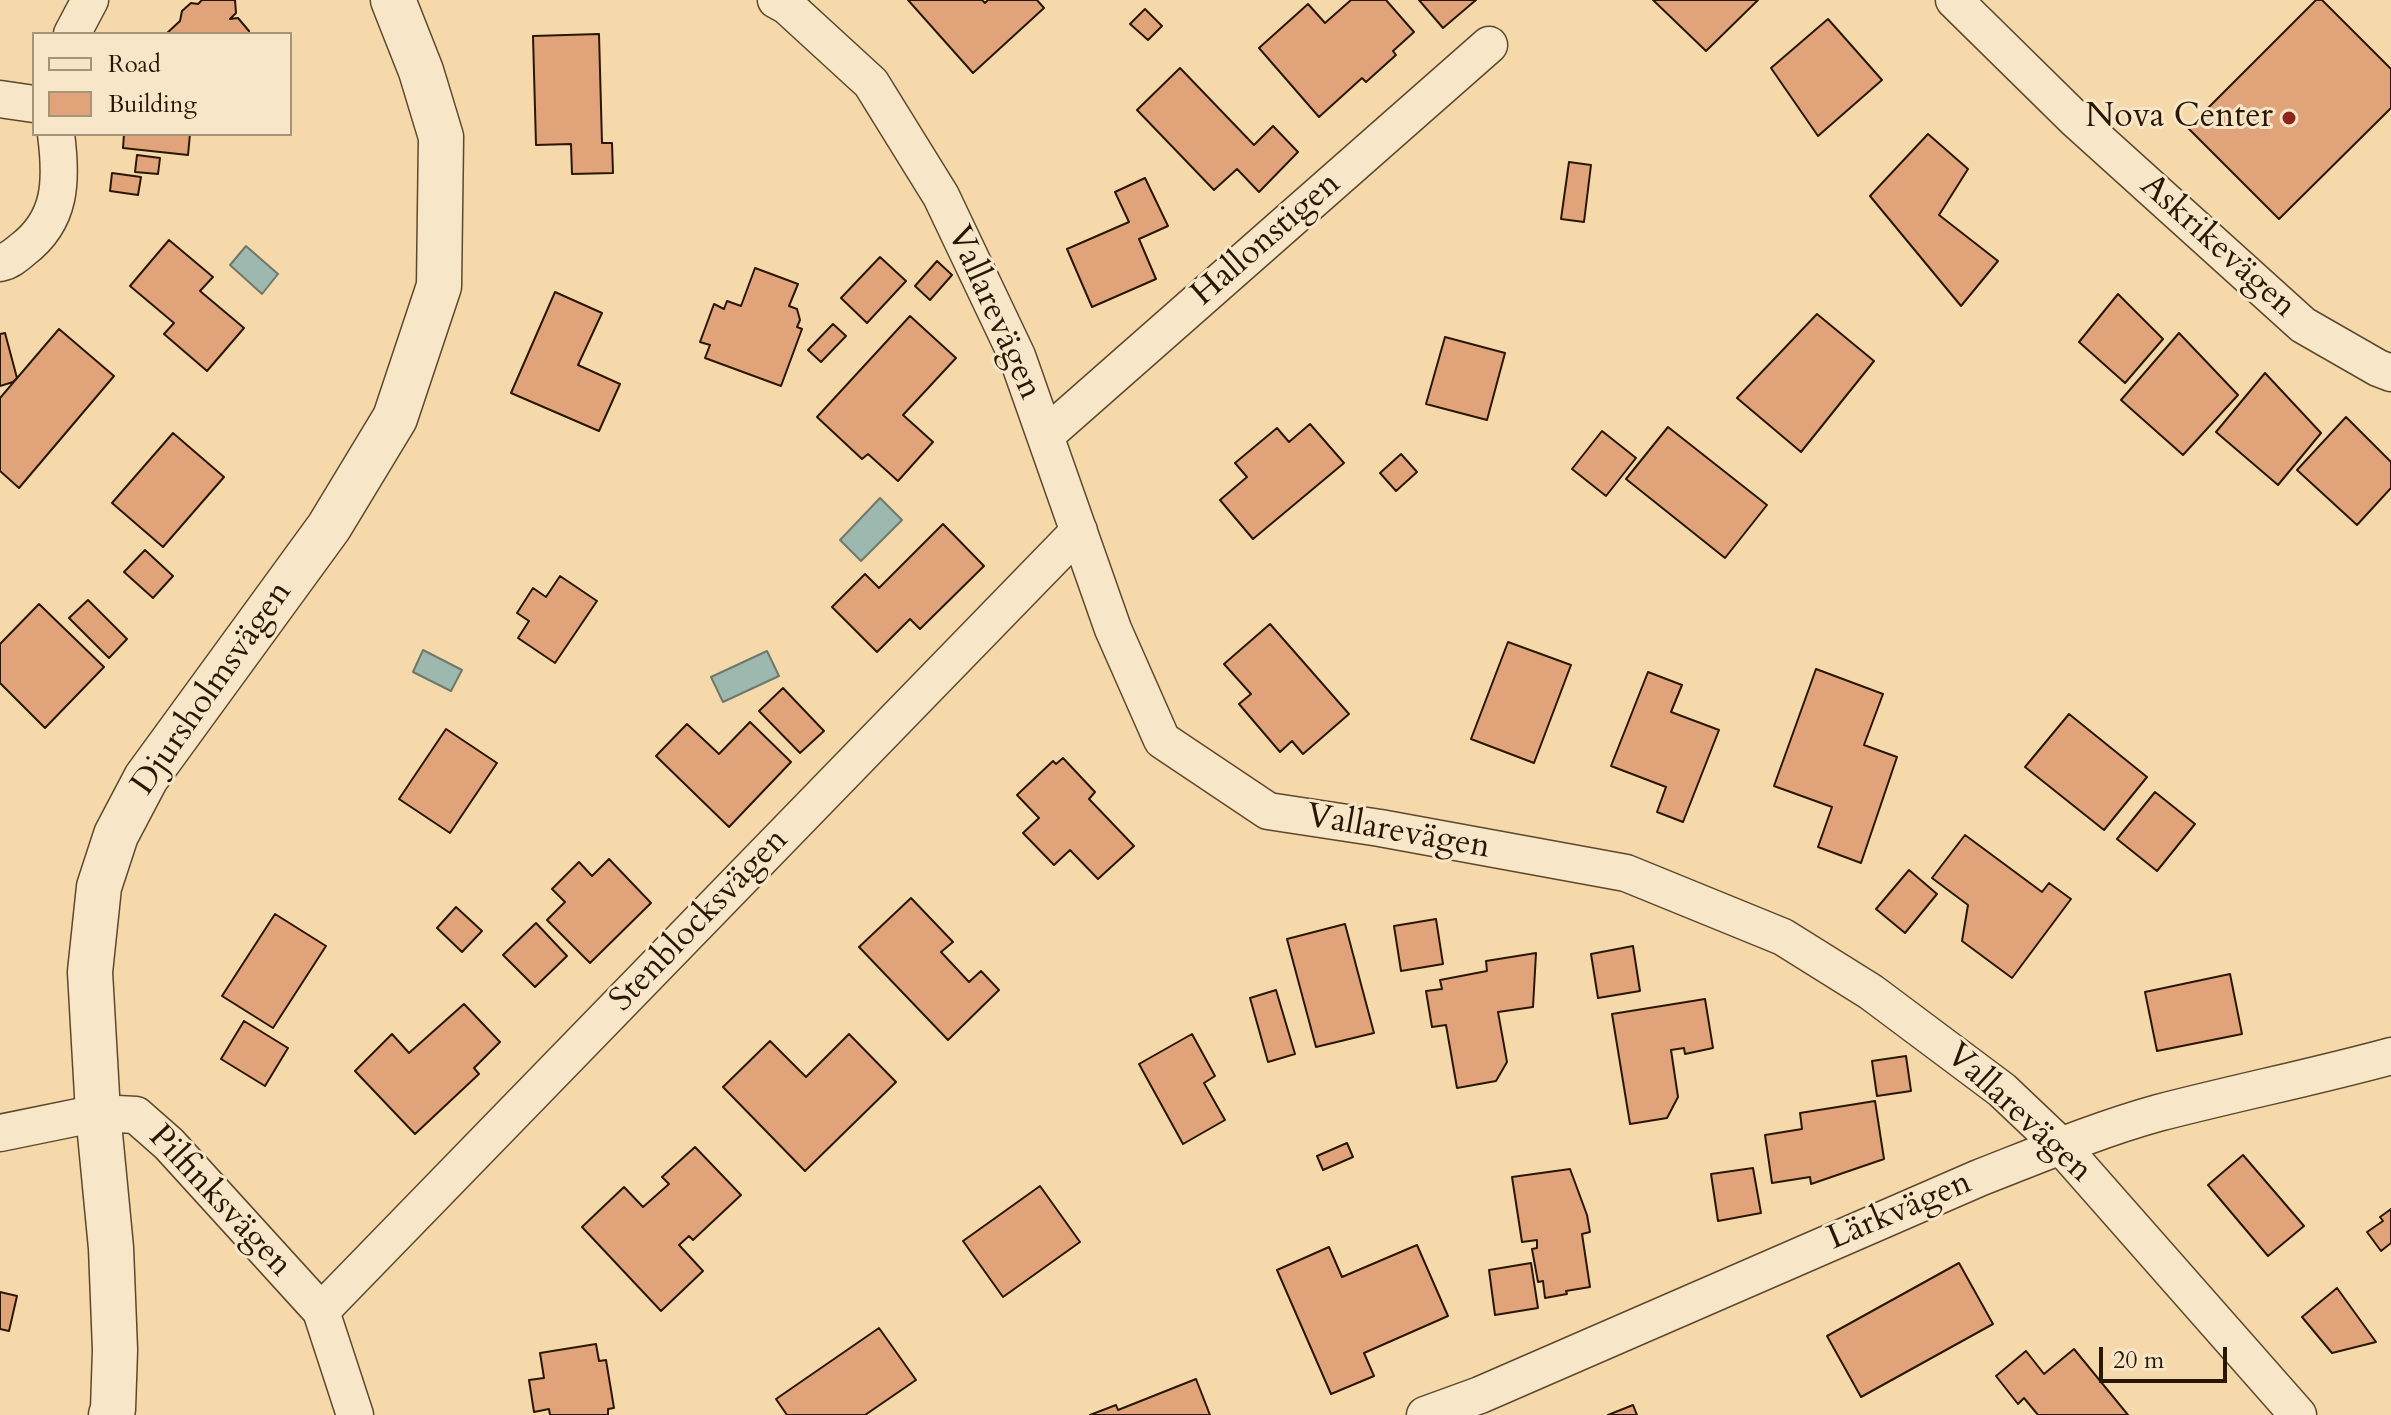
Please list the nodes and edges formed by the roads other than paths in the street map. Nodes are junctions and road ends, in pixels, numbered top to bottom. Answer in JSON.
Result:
{"nodes":[{"id":1,"x":90,"y":0,"type":"edge"},
{"id":2,"x":393,"y":0,"type":"edge"},
{"id":3,"x":776,"y":0,"type":"edge"},
{"id":4,"x":1954,"y":0,"type":"edge"},
{"id":5,"x":73,"y":32,"type":"edge"},
{"id":6,"x":1489,"y":45,"type":"dead end"},
{"id":7,"x":0,"y":99,"type":"edge"},
{"id":8,"x":32,"y":104,"type":"edge"},
{"id":9,"x":56,"y":136,"type":"edge"},
{"id":10,"x":0,"y":263,"type":"edge"},
{"id":11,"x":2391,"y":373,"type":"edge"},
{"id":12,"x":1046,"y":435,"type":"junction"},
{"id":13,"x":1079,"y":531,"type":"junction"},
{"id":14,"x":2391,"y":1056,"type":"edge"},
{"id":15,"x":98,"y":1113,"type":"junction"},
{"id":16,"x":0,"y":1133,"type":"edge"},
{"id":17,"x":2061,"y":1146,"type":"junction"},
{"id":18,"x":321,"y":1311,"type":"junction"},
{"id":19,"x":1487,"y":1405,"type":"edge"},
{"id":20,"x":111,"y":1415,"type":"edge"},
{"id":21,"x":355,"y":1415,"type":"edge"},
{"id":22,"x":1425,"y":1415,"type":"edge"},
{"id":23,"x":2298,"y":1415,"type":"edge"}],
"edges":[{"from":1,"to":5,"type":"street"},
{"from":2,"to":15,"type":"street","name":"Djursholmsvägen"},
{"from":3,"to":12,"type":"street","name":"Vallarevägen"},
{"from":4,"to":11,"type":"street","name":"Askrikevägen"},
{"from":6,"to":12,"type":"street","name":"Hallonstigen"},
{"from":7,"to":8,"type":"street"},
{"from":9,"to":10,"type":"street"},
{"from":12,"to":13,"type":"street","name":"Vallarevägen"},
{"from":13,"to":17,"type":"street","name":"Vallarevägen"},
{"from":13,"to":18,"type":"street","name":"Stenblocksvägen"},
{"from":14,"to":17,"type":"street","name":"Lärkvägen"},
{"from":15,"to":16,"type":"street","name":"Pilfinksvägen"},
{"from":15,"to":18,"type":"street","name":"Pilfinksvägen"},
{"from":15,"to":20,"type":"street","name":"Djursholmsvägen"},
{"from":17,"to":19,"type":"street","name":"Lärkvägen"},
{"from":17,"to":23,"type":"street","name":"Vallarevägen"},
{"from":18,"to":21,"type":"street","name":"Pilfinksvägen"},
{"from":19,"to":22,"type":"street","name":"Lärkvägen"}]}
